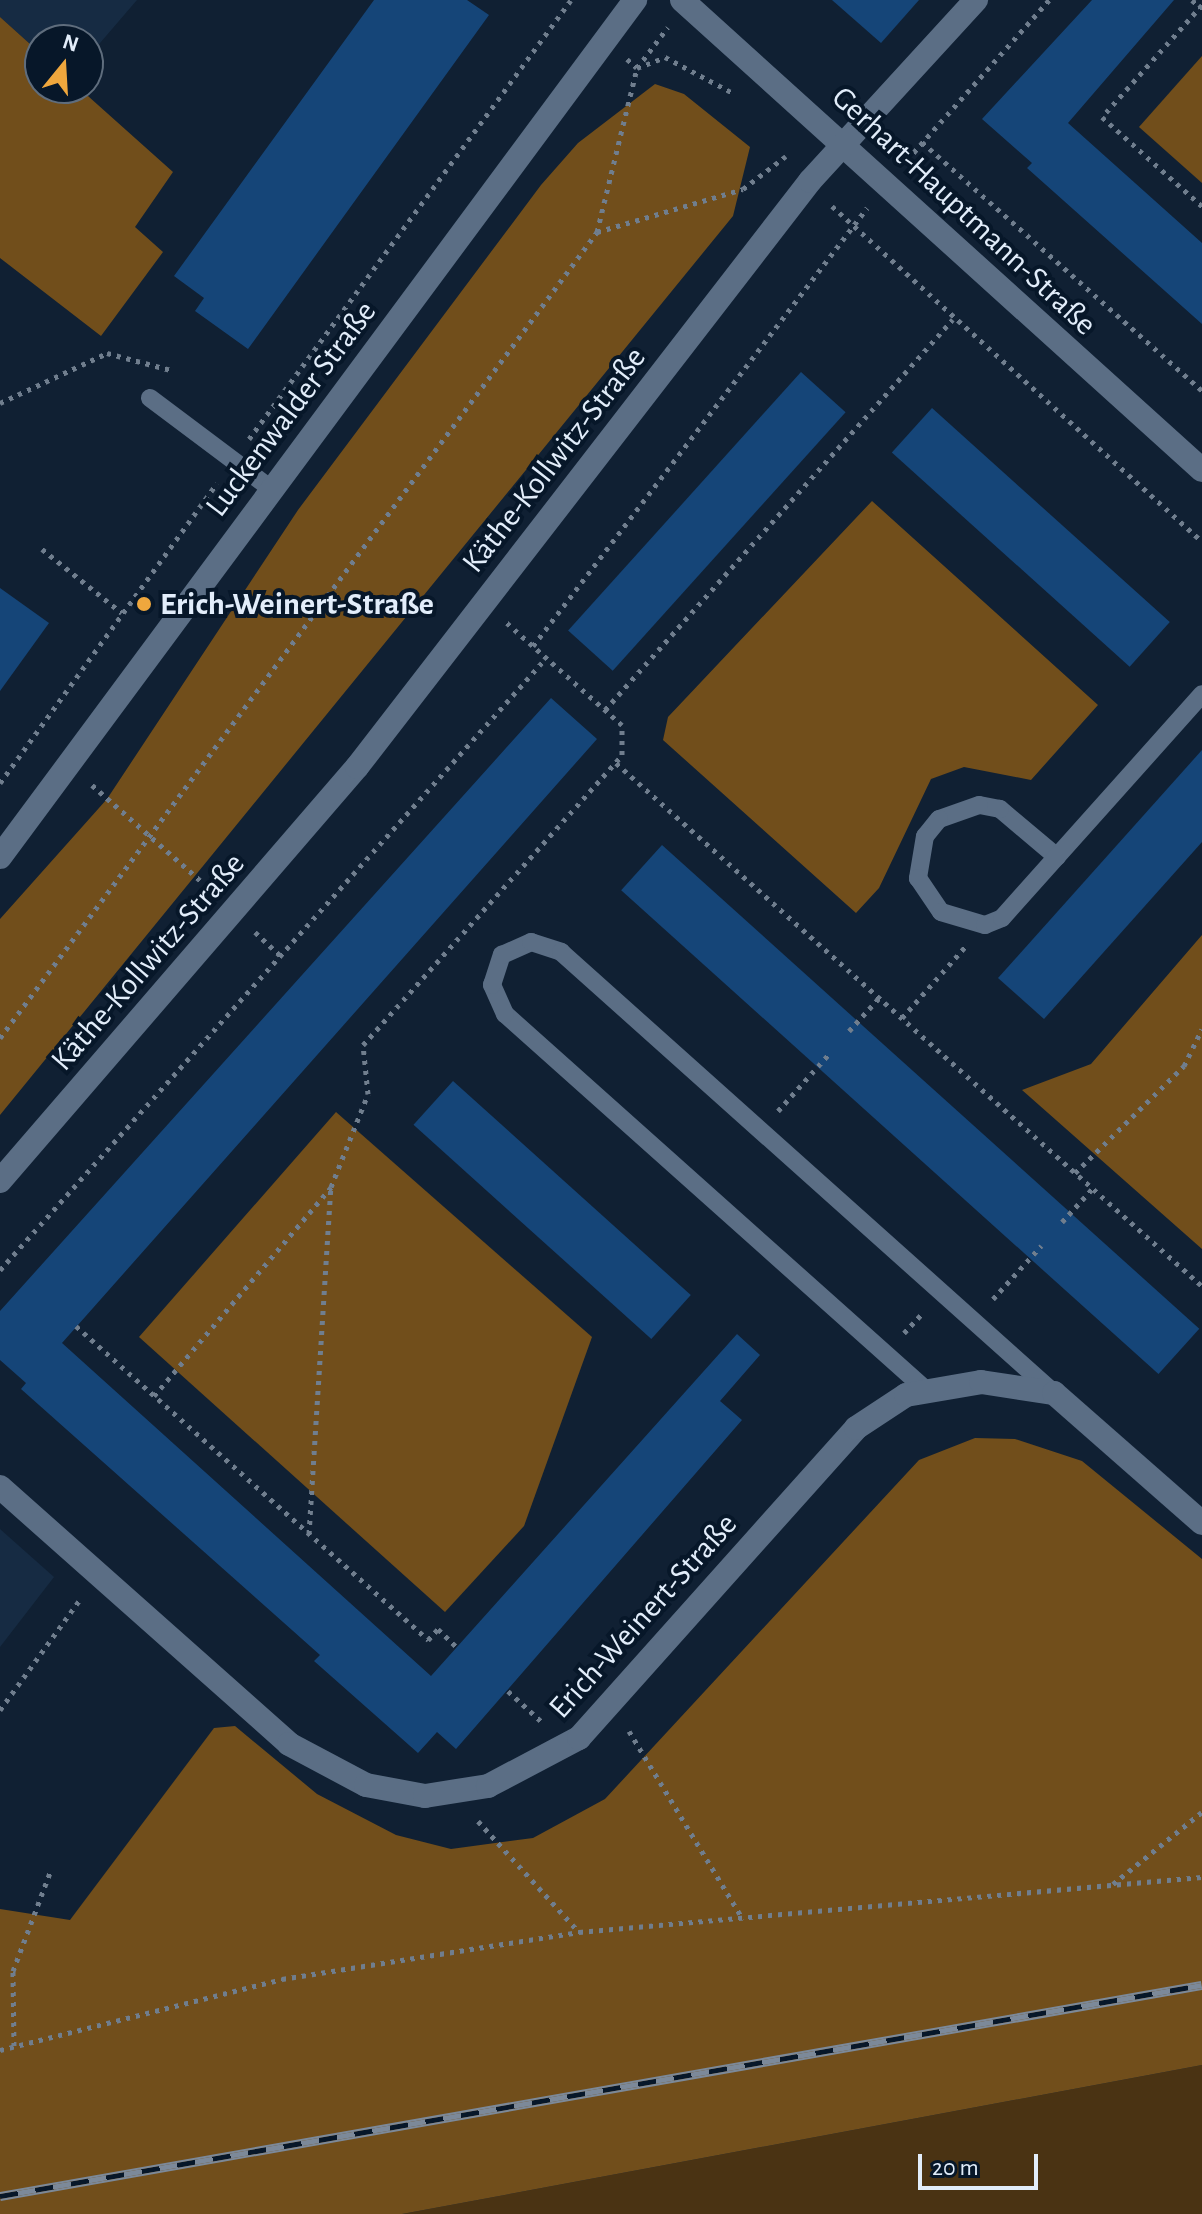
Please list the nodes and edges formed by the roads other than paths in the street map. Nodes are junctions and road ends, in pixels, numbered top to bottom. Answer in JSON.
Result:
{"nodes":[{"id":1,"x":635,"y":0,"type":"edge"},
{"id":2,"x":976,"y":0,"type":"edge"},
{"id":3,"x":684,"y":2,"type":"edge"},
{"id":4,"x":845,"y":144,"type":"junction"},
{"id":5,"x":150,"y":398,"type":"dead end"},
{"id":6,"x":1202,"y":470,"type":"edge"},
{"id":7,"x":271,"y":489,"type":"junction"},
{"id":8,"x":1202,"y":694,"type":"edge"},
{"id":9,"x":0,"y":857,"type":"edge"},
{"id":10,"x":1057,"y":857,"type":"junction"},
{"id":11,"x":0,"y":1181,"type":"edge"},
{"id":12,"x":925,"y":1389,"type":"junction"},
{"id":13,"x":1054,"y":1393,"type":"junction"},
{"id":14,"x":0,"y":1487,"type":"edge"},
{"id":15,"x":1202,"y":1523,"type":"edge"}],
"edges":[{"from":1,"to":7,"type":"street","name":"Luckenwalder Straße"},
{"from":2,"to":4,"type":"street","name":"Käthe-Kollwitz-Straße"},
{"from":3,"to":4,"type":"street","name":"Gerhart-Hauptmann-Straße"},
{"from":4,"to":6,"type":"street","name":"Gerhart-Hauptmann-Straße"},
{"from":4,"to":11,"type":"street","name":"Käthe-Kollwitz-Straße"},
{"from":5,"to":7,"type":"lane"},
{"from":7,"to":9,"type":"street","name":"Luckenwalder Straße"},
{"from":8,"to":10,"type":"lane"},
{"from":10,"to":10,"type":"lane"},
{"from":12,"to":13,"type":"street","name":"Erich-Weinert-Straße"},
{"from":12,"to":13,"type":"lane"},
{"from":12,"to":14,"type":"street","name":"Erich-Weinert-Straße"},
{"from":13,"to":15,"type":"street"}]}
